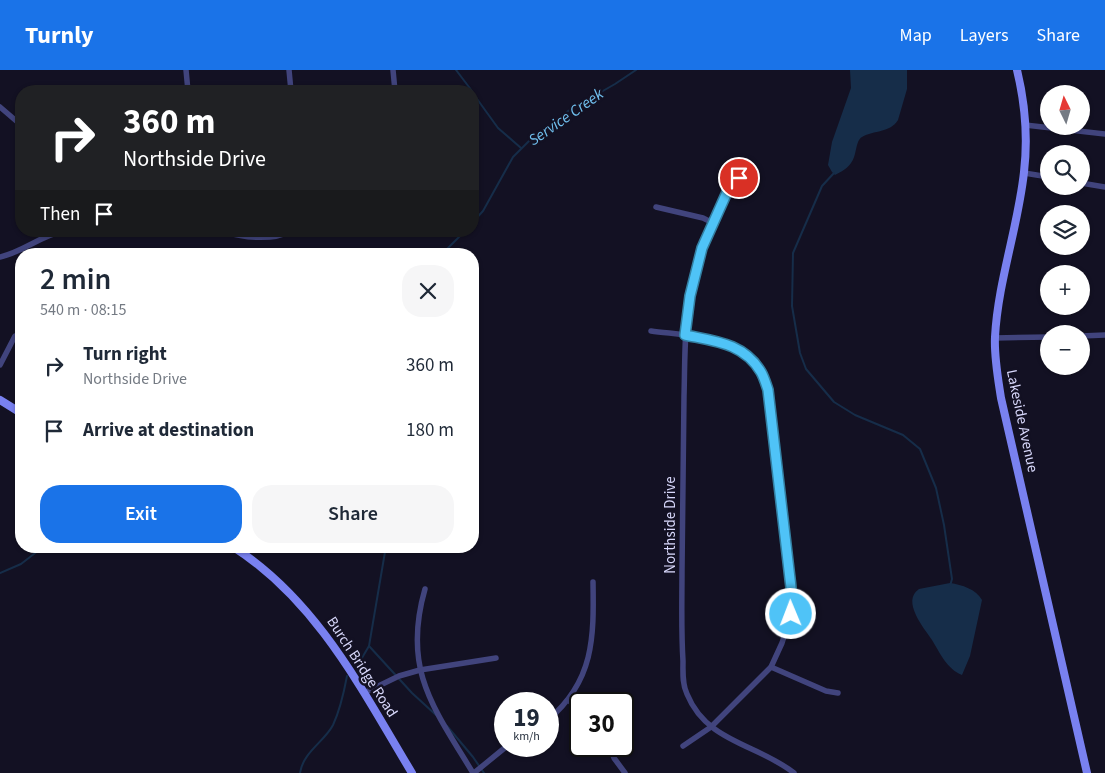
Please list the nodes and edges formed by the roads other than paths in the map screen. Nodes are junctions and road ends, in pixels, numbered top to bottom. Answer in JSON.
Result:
{"nodes":[{"id":1,"x":186,"y":70,"type":"edge"},
{"id":2,"x":289,"y":70,"type":"edge"},
{"id":3,"x":393,"y":70,"type":"edge"},
{"id":4,"x":1017,"y":70,"type":"edge"},
{"id":5,"x":187,"y":85,"type":"edge"},
{"id":6,"x":290,"y":85,"type":"edge"},
{"id":7,"x":394,"y":85,"type":"edge"},
{"id":8,"x":0,"y":107,"type":"edge"},
{"id":9,"x":15,"y":120,"type":"edge"},
{"id":10,"x":1025,"y":125,"type":"junction"},
{"id":11,"x":1105,"y":134,"type":"edge"},
{"id":12,"x":1024,"y":173,"type":"junction"},
{"id":13,"x":1040,"y":176,"type":"edge"},
{"id":14,"x":739,"y":178,"type":"dead end"},
{"id":15,"x":1090,"y":184,"type":"edge"},
{"id":16,"x":1105,"y":187,"type":"edge"},
{"id":17,"x":656,"y":207,"type":"dead end"},
{"id":18,"x":713,"y":223,"type":"junction"},
{"id":19,"x":44,"y":237,"type":"edge"},
{"id":20,"x":249,"y":237,"type":"edge"},
{"id":21,"x":271,"y":237,"type":"edge"},
{"id":22,"x":23,"y":248,"type":"edge"},
{"id":23,"x":15,"y":252,"type":"edge"},
{"id":24,"x":0,"y":257,"type":"edge"},
{"id":25,"x":650,"y":331,"type":"dead end"},
{"id":26,"x":685,"y":335,"type":"junction"},
{"id":27,"x":1105,"y":335,"type":"edge"},
{"id":28,"x":15,"y":336,"type":"dead end"},
{"id":29,"x":1090,"y":336,"type":"edge"},
{"id":30,"x":1040,"y":337,"type":"edge"},
{"id":31,"x":995,"y":338,"type":"junction"},
{"id":32,"x":0,"y":365,"type":"edge"},
{"id":33,"x":0,"y":400,"type":"edge"},
{"id":34,"x":15,"y":409,"type":"edge"},
{"id":35,"x":241,"y":553,"type":"edge"},
{"id":36,"x":593,"y":582,"type":"dead end"},
{"id":37,"x":425,"y":588,"type":"dead end"},
{"id":38,"x":496,"y":658,"type":"dead end"},
{"id":39,"x":771,"y":667,"type":"junction"},
{"id":40,"x":420,"y":670,"type":"junction"},
{"id":41,"x":364,"y":693,"type":"junction"},
{"id":42,"x":838,"y":693,"type":"dead end"},
{"id":43,"x":568,"y":700,"type":"joint"},
{"id":44,"x":559,"y":709,"type":"edge"},
{"id":45,"x":711,"y":727,"type":"junction"},
{"id":46,"x":683,"y":746,"type":"dead end"},
{"id":47,"x":494,"y":756,"type":"edge"},
{"id":48,"x":616,"y":757,"type":"edge"},
{"id":49,"x":412,"y":773,"type":"edge"},
{"id":50,"x":473,"y":773,"type":"edge"},
{"id":51,"x":625,"y":773,"type":"edge"},
{"id":52,"x":794,"y":773,"type":"edge"},
{"id":53,"x":1087,"y":773,"type":"edge"}],
"edges":[{"from":1,"to":5,"type":"street"},
{"from":2,"to":6,"type":"street"},
{"from":3,"to":7,"type":"street"},
{"from":4,"to":10,"type":"street","name":"Lakeside Avenue"},
{"from":8,"to":9,"type":"street"},
{"from":10,"to":11,"type":"street"},
{"from":10,"to":12,"type":"street","name":"Lakeside Avenue"},
{"from":12,"to":13,"type":"street"},
{"from":12,"to":31,"type":"street","name":"Lakeside Avenue"},
{"from":14,"to":18,"type":"street","name":"Northside Drive"},
{"from":15,"to":16,"type":"street"},
{"from":17,"to":18,"type":"street"},
{"from":18,"to":26,"type":"street","name":"Northside Drive"},
{"from":19,"to":22,"type":"street"},
{"from":20,"to":21,"type":"street"},
{"from":23,"to":24,"type":"street"},
{"from":25,"to":26,"type":"street"},
{"from":26,"to":39,"type":"street"},
{"from":26,"to":45,"type":"street","name":"Northside Drive"},
{"from":27,"to":29,"type":"street"},
{"from":28,"to":32,"type":"street"},
{"from":30,"to":31,"type":"street"},
{"from":31,"to":53,"type":"street","name":"Lakeside Avenue"},
{"from":33,"to":34,"type":"street"},
{"from":35,"to":41,"type":"street","name":"Burch Bridge Road"},
{"from":36,"to":43,"type":"street"},
{"from":37,"to":40,"type":"street"},
{"from":38,"to":40,"type":"street"},
{"from":39,"to":42,"type":"street"},
{"from":39,"to":45,"type":"street"},
{"from":40,"to":41,"type":"street"},
{"from":40,"to":50,"type":"street"},
{"from":41,"to":49,"type":"street","name":"Burch Bridge Road"},
{"from":43,"to":44,"type":"street"},
{"from":45,"to":46,"type":"street"},
{"from":45,"to":52,"type":"street","name":"Northside Drive"},
{"from":47,"to":50,"type":"street"},
{"from":48,"to":51,"type":"street"}]}
